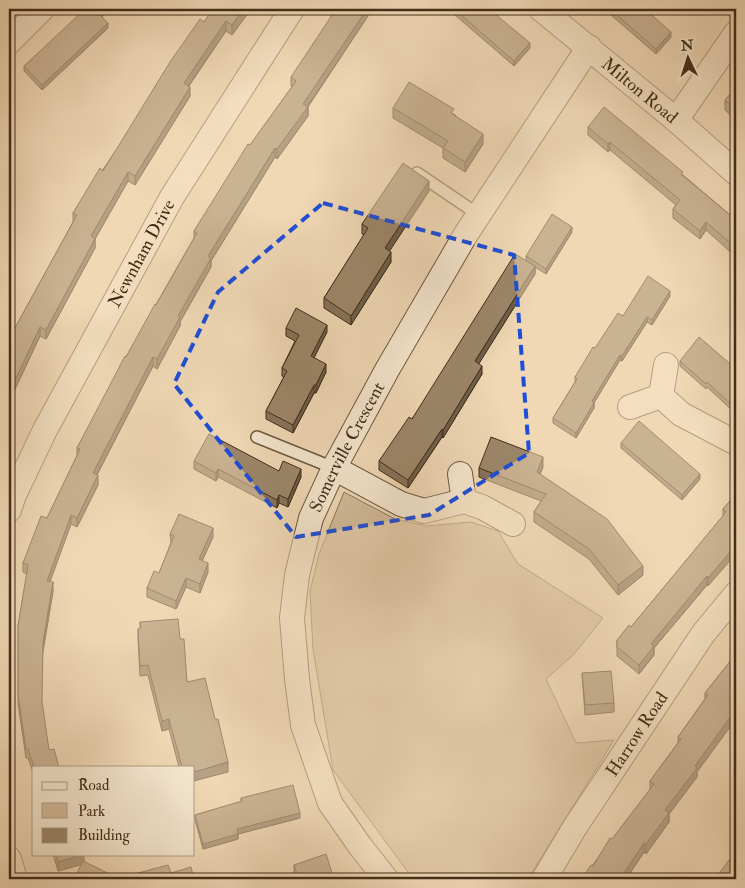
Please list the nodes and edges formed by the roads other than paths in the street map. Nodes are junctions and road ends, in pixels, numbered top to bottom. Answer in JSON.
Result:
{"nodes":[{"id":1,"x":42,"y":9,"type":"edge"},
{"id":2,"x":292,"y":9,"type":"edge"},
{"id":3,"x":541,"y":9,"type":"edge"},
{"id":4,"x":736,"y":33,"type":"edge"},
{"id":5,"x":9,"y":42,"type":"edge"},
{"id":6,"x":588,"y":47,"type":"junction"},
{"id":7,"x":676,"y":120,"type":"junction"},
{"id":8,"x":409,"y":168,"type":"edge"},
{"id":9,"x":736,"y":173,"type":"edge"},
{"id":10,"x":479,"y":215,"type":"junction"},
{"id":11,"x":666,"y":364,"type":"dead end"},
{"id":12,"x":661,"y":396,"type":"junction"},
{"id":13,"x":630,"y":407,"type":"dead end"},
{"id":14,"x":257,"y":437,"type":"dead end"},
{"id":15,"x":736,"y":443,"type":"edge"},
{"id":16,"x":334,"y":468,"type":"junction"},
{"id":17,"x":460,"y":474,"type":"dead end"},
{"id":18,"x":464,"y":501,"type":"junction"},
{"id":19,"x":9,"y":510,"type":"edge"},
{"id":20,"x":514,"y":524,"type":"dead end"},
{"id":21,"x":736,"y":594,"type":"edge"},
{"id":22,"x":9,"y":859,"type":"edge"},
{"id":23,"x":16,"y":879,"type":"edge"},
{"id":24,"x":386,"y":879,"type":"edge"},
{"id":25,"x":544,"y":879,"type":"edge"}],
"edges":[{"from":1,"to":5,"type":"street"},
{"from":2,"to":19,"type":"street","name":"Newnham Drive"},
{"from":3,"to":6,"type":"street","name":"Milton Road"},
{"from":4,"to":7,"type":"street"},
{"from":6,"to":7,"type":"street","name":"Milton Road"},
{"from":6,"to":10,"type":"street","name":"Somerville Crescent"},
{"from":7,"to":9,"type":"street","name":"Milton Road"},
{"from":8,"to":10,"type":"lane"},
{"from":10,"to":16,"type":"street","name":"Somerville Crescent"},
{"from":11,"to":12,"type":"street"},
{"from":12,"to":13,"type":"street"},
{"from":12,"to":15,"type":"street"},
{"from":14,"to":16,"type":"lane"},
{"from":16,"to":18,"type":"street"},
{"from":16,"to":24,"type":"street","name":"Somerville Crescent"},
{"from":17,"to":18,"type":"street"},
{"from":18,"to":20,"type":"street"},
{"from":21,"to":25,"type":"street","name":"Harrow Road"},
{"from":22,"to":23,"type":"street"}]}
